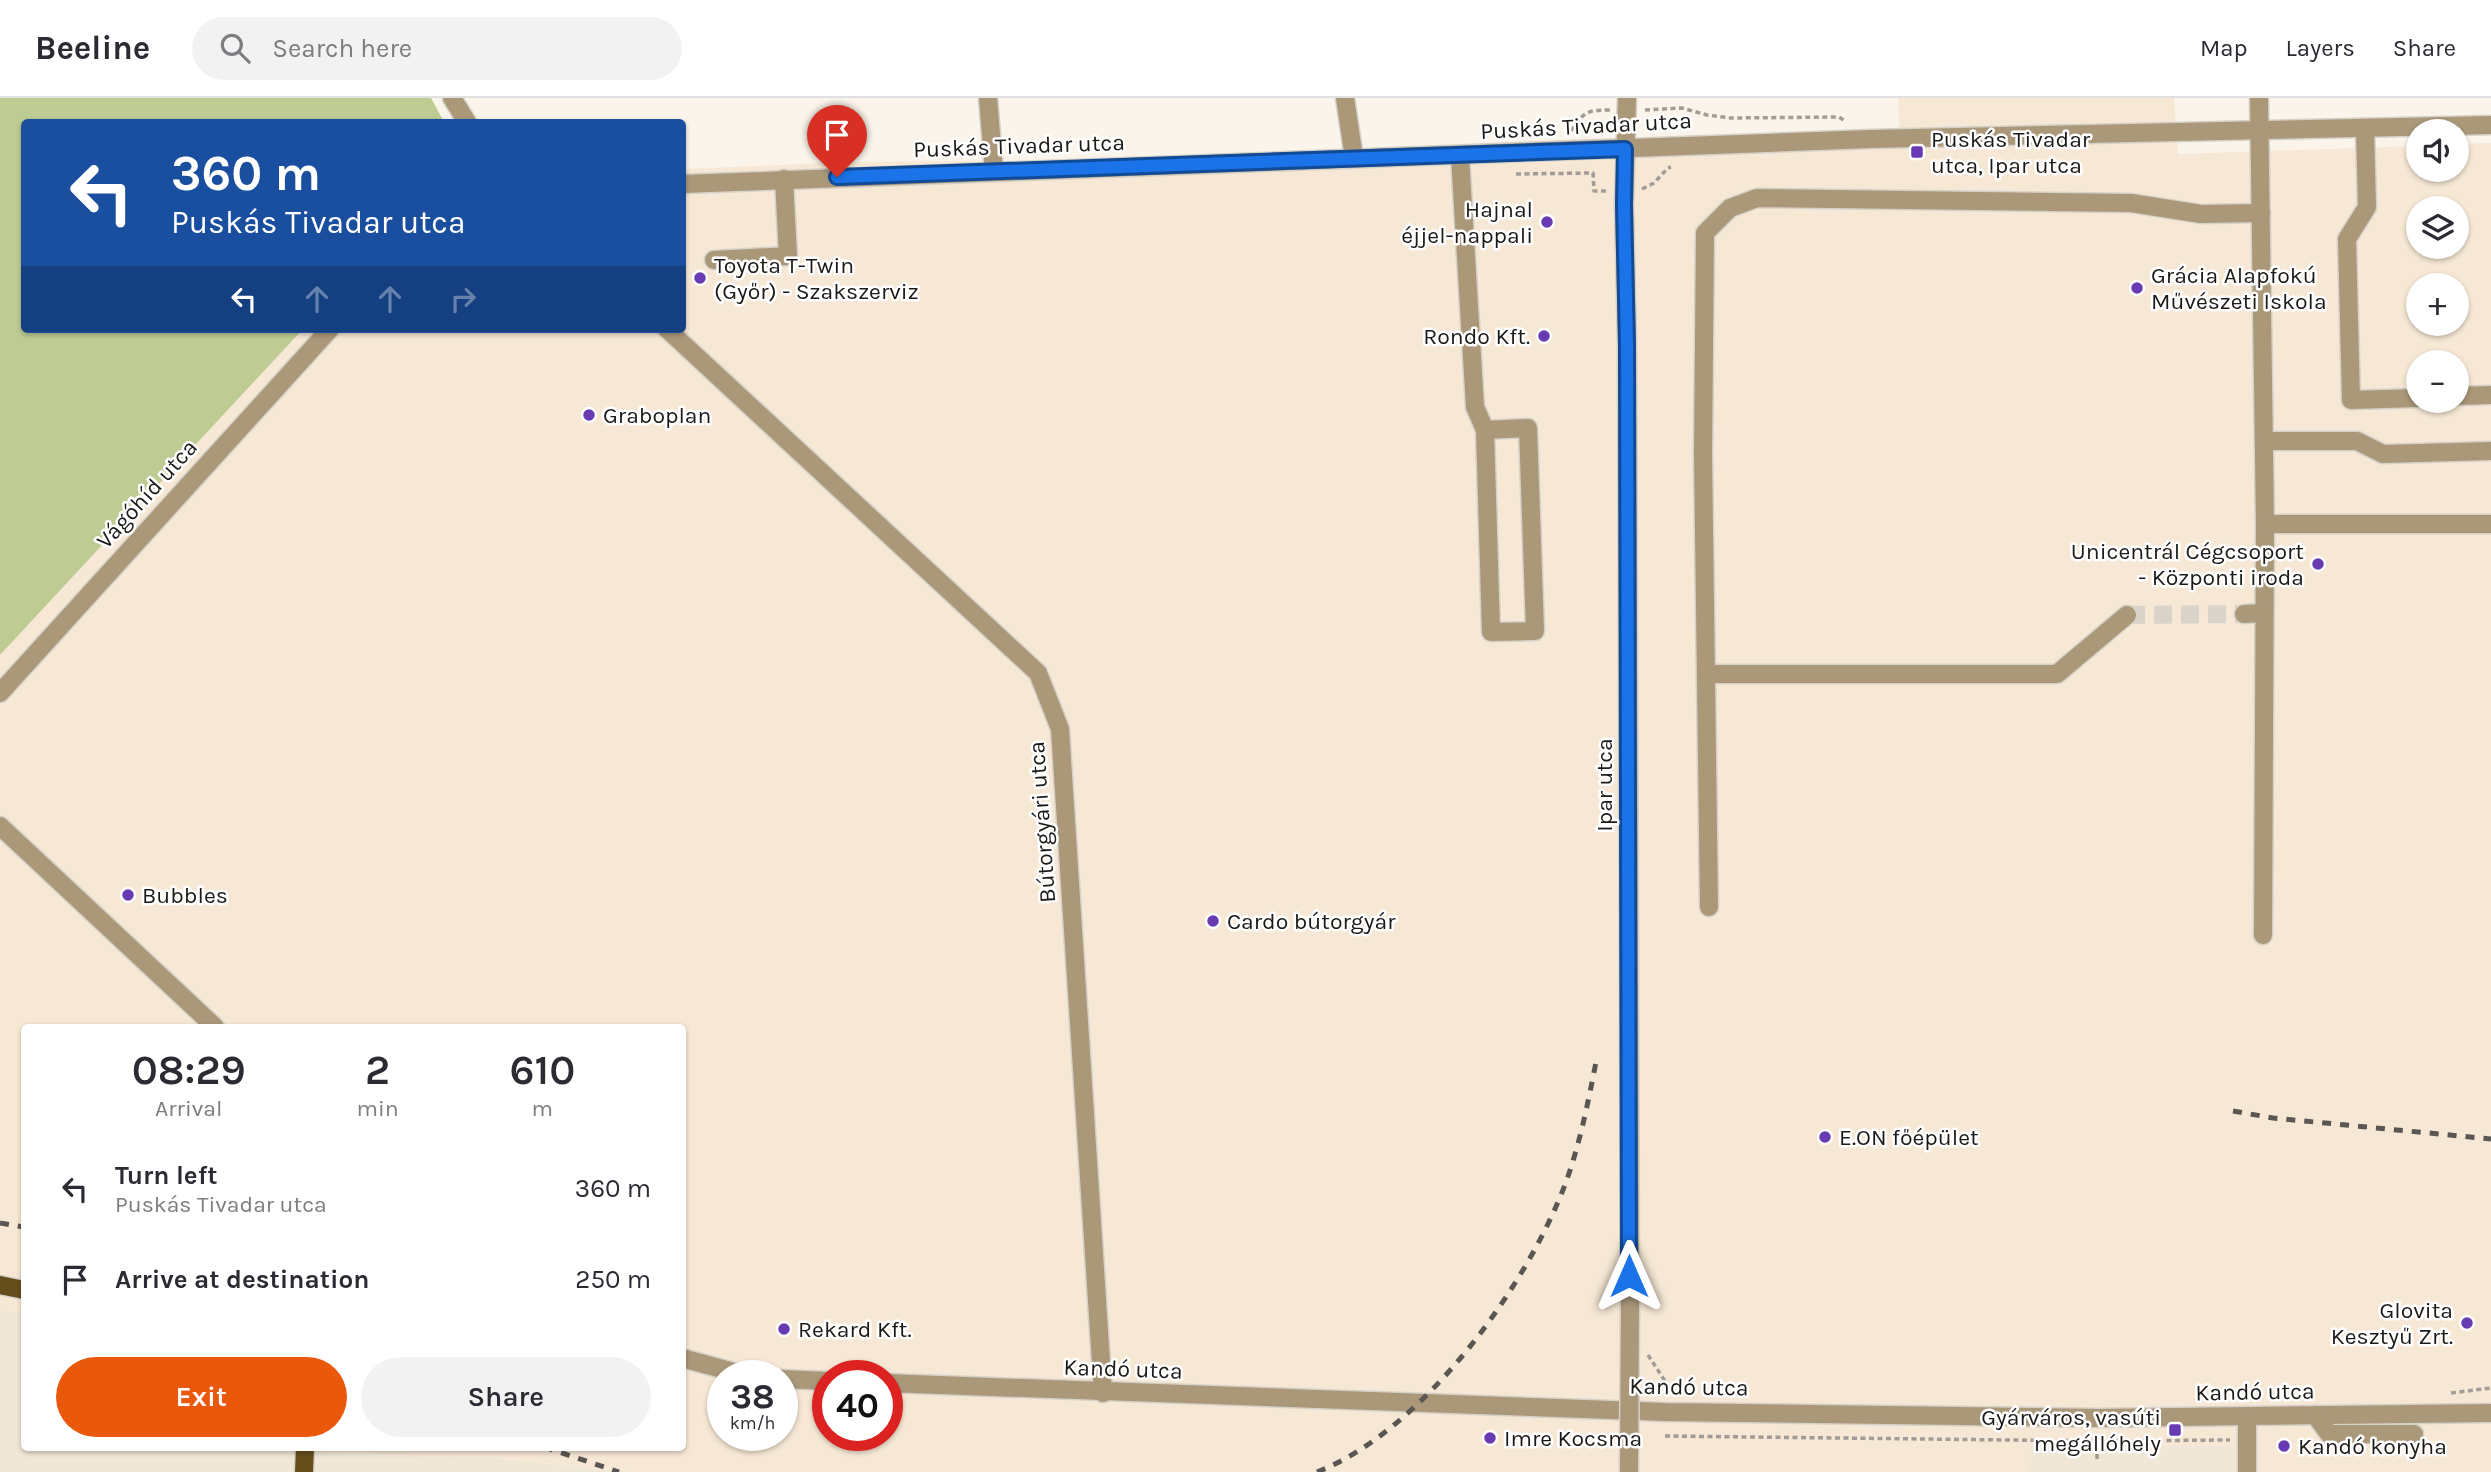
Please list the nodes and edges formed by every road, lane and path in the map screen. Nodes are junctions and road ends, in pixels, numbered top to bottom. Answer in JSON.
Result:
{"nodes":[{"id":1,"x":452,"y":98,"type":"edge"},
{"id":2,"x":988,"y":98,"type":"edge"},
{"id":3,"x":1345,"y":98,"type":"edge"},
{"id":4,"x":1627,"y":98,"type":"edge"},
{"id":5,"x":2259,"y":98,"type":"edge"},
{"id":6,"x":1682,"y":108,"type":"dead end"},
{"id":7,"x":1597,"y":110,"type":"dead end"},
{"id":8,"x":465,"y":119,"type":"edge"},
{"id":9,"x":2491,"y":125,"type":"edge"},
{"id":10,"x":2365,"y":129,"type":"junction"},
{"id":11,"x":1570,"y":132,"type":"dead end"},
{"id":12,"x":2261,"y":132,"type":"junction"},
{"id":13,"x":1870,"y":139,"type":"junction"},
{"id":14,"x":1625,"y":149,"type":"junction"},
{"id":15,"x":1460,"y":156,"type":"junction"},
{"id":16,"x":1354,"y":158,"type":"junction"},
{"id":17,"x":1682,"y":167,"type":"dead end"},
{"id":18,"x":994,"y":171,"type":"junction"},
{"id":19,"x":1507,"y":173,"type":"dead end"},
{"id":20,"x":785,"y":179,"type":"junction"},
{"id":21,"x":686,"y":184,"type":"edge"},
{"id":22,"x":1594,"y":191,"type":"dead end"},
{"id":23,"x":1637,"y":191,"type":"dead end"},
{"id":24,"x":2261,"y":213,"type":"junction"},
{"id":25,"x":714,"y":260,"type":"dead end"},
{"id":26,"x":326,"y":333,"type":"edge"},
{"id":27,"x":671,"y":333,"type":"edge"},
{"id":28,"x":2491,"y":395,"type":"edge"},
{"id":29,"x":2469,"y":396,"type":"edge"},
{"id":30,"x":2406,"y":398,"type":"edge"},
{"id":31,"x":1485,"y":430,"type":"junction"},
{"id":32,"x":2264,"y":441,"type":"junction"},
{"id":33,"x":2491,"y":451,"type":"edge"},
{"id":34,"x":2265,"y":524,"type":"junction"},
{"id":35,"x":2491,"y":524,"type":"edge"},
{"id":36,"x":2244,"y":614,"type":"tunnel mouth"},
{"id":37,"x":2264,"y":614,"type":"junction"},
{"id":38,"x":2127,"y":615,"type":"tunnel mouth"},
{"id":39,"x":1706,"y":674,"type":"junction"},
{"id":40,"x":0,"y":693,"type":"edge"},
{"id":41,"x":0,"y":827,"type":"edge"},
{"id":42,"x":1709,"y":907,"type":"dead end"},
{"id":43,"x":2263,"y":935,"type":"dead end"},
{"id":44,"x":212,"y":1024,"type":"edge"},
{"id":45,"x":0,"y":1285,"type":"edge"},
{"id":46,"x":21,"y":1289,"type":"edge"},
{"id":47,"x":1646,"y":1353,"type":"dead end"},
{"id":48,"x":686,"y":1359,"type":"edge"},
{"id":49,"x":707,"y":1365,"type":"edge"},
{"id":50,"x":903,"y":1384,"type":"edge"},
{"id":51,"x":1103,"y":1393,"type":"junction"},
{"id":52,"x":1666,"y":1393,"type":"dead end"},
{"id":53,"x":2491,"y":1413,"type":"edge"},
{"id":54,"x":2315,"y":1415,"type":"junction"},
{"id":55,"x":2246,"y":1417,"type":"junction"},
{"id":56,"x":2414,"y":1434,"type":"dead end"},
{"id":57,"x":1665,"y":1436,"type":"dead end"},
{"id":58,"x":2233,"y":1440,"type":"dead end"},
{"id":59,"x":304,"y":1451,"type":"edge"},
{"id":60,"x":304,"y":1472,"type":"edge"},
{"id":61,"x":1629,"y":1472,"type":"edge"},
{"id":62,"x":2247,"y":1472,"type":"edge"}],
"edges":[{"from":1,"to":8,"type":"street"},
{"from":2,"to":18,"type":"street"},
{"from":3,"to":16,"type":"street"},
{"from":4,"to":14,"type":"street","name":"Ipar utca"},
{"from":5,"to":12,"type":"street"},
{"from":6,"to":13,"type":"path"},
{"from":7,"to":11,"type":"path"},
{"from":9,"to":10,"type":"street","name":"Puskás Tivadar utca"},
{"from":10,"to":12,"type":"street","name":"Puskás Tivadar utca"},
{"from":10,"to":30,"type":"street"},
{"from":12,"to":13,"type":"street","name":"Puskás Tivadar utca"},
{"from":12,"to":24,"type":"street"},
{"from":13,"to":14,"type":"street","name":"Puskás Tivadar utca"},
{"from":14,"to":15,"type":"street","name":"Puskás Tivadar utca"},
{"from":14,"to":61,"type":"street","name":"Ipar utca","bridge":true},
{"from":15,"to":16,"type":"street","name":"Puskás Tivadar utca"},
{"from":15,"to":31,"type":"street"},
{"from":16,"to":18,"type":"street","name":"Puskás Tivadar utca"},
{"from":17,"to":23,"type":"path"},
{"from":18,"to":20,"type":"street","name":"Puskás Tivadar utca"},
{"from":19,"to":22,"type":"path"},
{"from":20,"to":21,"type":"street","name":"Puskás Tivadar utca"},
{"from":20,"to":25,"type":"street"},
{"from":24,"to":32,"type":"street"},
{"from":24,"to":39,"type":"street"},
{"from":26,"to":40,"type":"street","name":"Vágóhíd utca"},
{"from":27,"to":51,"type":"street","name":"Bútorgyári utca"},
{"from":28,"to":29,"type":"street"},
{"from":31,"to":31,"type":"street"},
{"from":32,"to":33,"type":"street"},
{"from":32,"to":34,"type":"street"},
{"from":34,"to":35,"type":"street"},
{"from":34,"to":37,"type":"street"},
{"from":36,"to":37,"type":"street"},
{"from":37,"to":43,"type":"street"},
{"from":38,"to":39,"type":"street"},
{"from":39,"to":42,"type":"street"},
{"from":41,"to":44,"type":"street"},
{"from":45,"to":46,"type":"main road"},
{"from":47,"to":52,"type":"path"},
{"from":48,"to":49,"type":"street"},
{"from":50,"to":51,"type":"street","name":"Kandó utca"},
{"from":51,"to":55,"type":"street","name":"Kandó utca"},
{"from":53,"to":54,"type":"street","name":"Kandó utca"},
{"from":54,"to":55,"type":"street","name":"Kandó utca"},
{"from":54,"to":56,"type":"street"},
{"from":55,"to":62,"type":"street"},
{"from":57,"to":58,"type":"path"},
{"from":59,"to":60,"type":"main road"}]}
